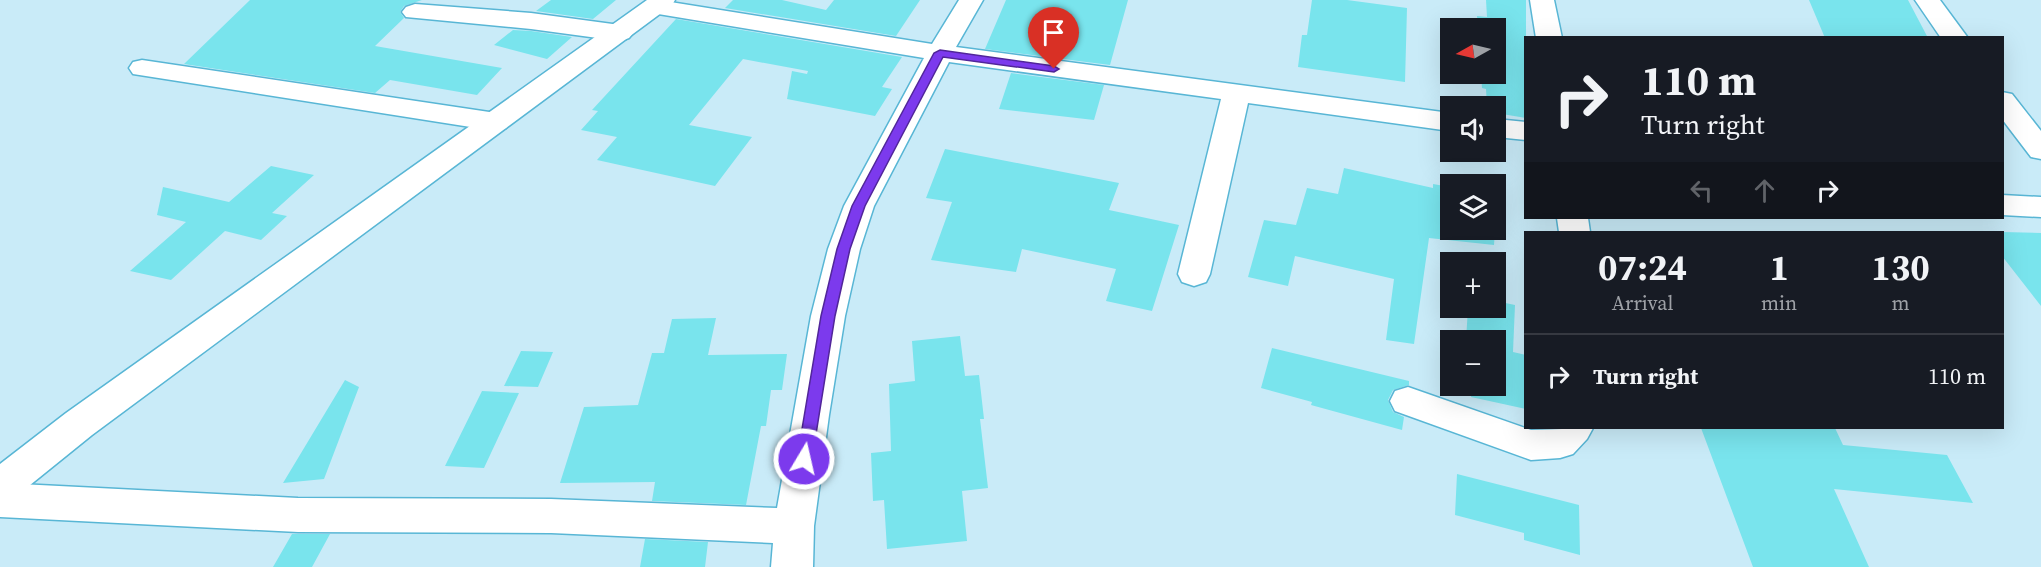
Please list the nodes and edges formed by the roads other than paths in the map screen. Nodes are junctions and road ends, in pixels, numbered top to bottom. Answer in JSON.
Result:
{"nodes":[{"id":1,"x":971,"y":0,"type":"edge"},
{"id":2,"x":1542,"y":0,"type":"edge"},
{"id":3,"x":1927,"y":0,"type":"edge"},
{"id":4,"x":659,"y":3,"type":"edge"},
{"id":5,"x":415,"y":12,"type":"dead end"},
{"id":6,"x":620,"y":33,"type":"junction"},
{"id":7,"x":1549,"y":36,"type":"edge"},
{"id":8,"x":1954,"y":36,"type":"edge"},
{"id":9,"x":940,"y":53,"type":"junction"},
{"id":10,"x":142,"y":68,"type":"dead end"},
{"id":11,"x":1236,"y":94,"type":"junction"},
{"id":12,"x":2004,"y":103,"type":"edge"},
{"id":13,"x":1440,"y":121,"type":"edge"},
{"id":14,"x":496,"y":122,"type":"junction"},
{"id":15,"x":1506,"y":129,"type":"edge"},
{"id":16,"x":1524,"y":131,"type":"edge"},
{"id":17,"x":2041,"y":150,"type":"edge"},
{"id":18,"x":2004,"y":205,"type":"edge"},
{"id":19,"x":2041,"y":207,"type":"edge"},
{"id":20,"x":1194,"y":274,"type":"dead end"},
{"id":21,"x":1408,"y":401,"type":"dead end"},
{"id":22,"x":1573,"y":429,"type":"edge"},
{"id":23,"x":0,"y":486,"type":"edge"},
{"id":24,"x":0,"y":500,"type":"edge"},
{"id":25,"x":794,"y":526,"type":"junction"},
{"id":26,"x":792,"y":567,"type":"edge"}],
"edges":[{"from":1,"to":9,"type":"street"},
{"from":2,"to":7,"type":"street"},
{"from":3,"to":8,"type":"street"},
{"from":4,"to":6,"type":"street"},
{"from":4,"to":9,"type":"street"},
{"from":5,"to":6,"type":"street"},
{"from":6,"to":14,"type":"street"},
{"from":9,"to":11,"type":"street"},
{"from":9,"to":25,"type":"street"},
{"from":10,"to":14,"type":"street"},
{"from":11,"to":13,"type":"street"},
{"from":11,"to":20,"type":"street"},
{"from":12,"to":17,"type":"street"},
{"from":14,"to":23,"type":"street"},
{"from":15,"to":16,"type":"street"},
{"from":18,"to":19,"type":"street"},
{"from":21,"to":22,"type":"street"},
{"from":24,"to":25,"type":"street"},
{"from":25,"to":26,"type":"street"}]}
